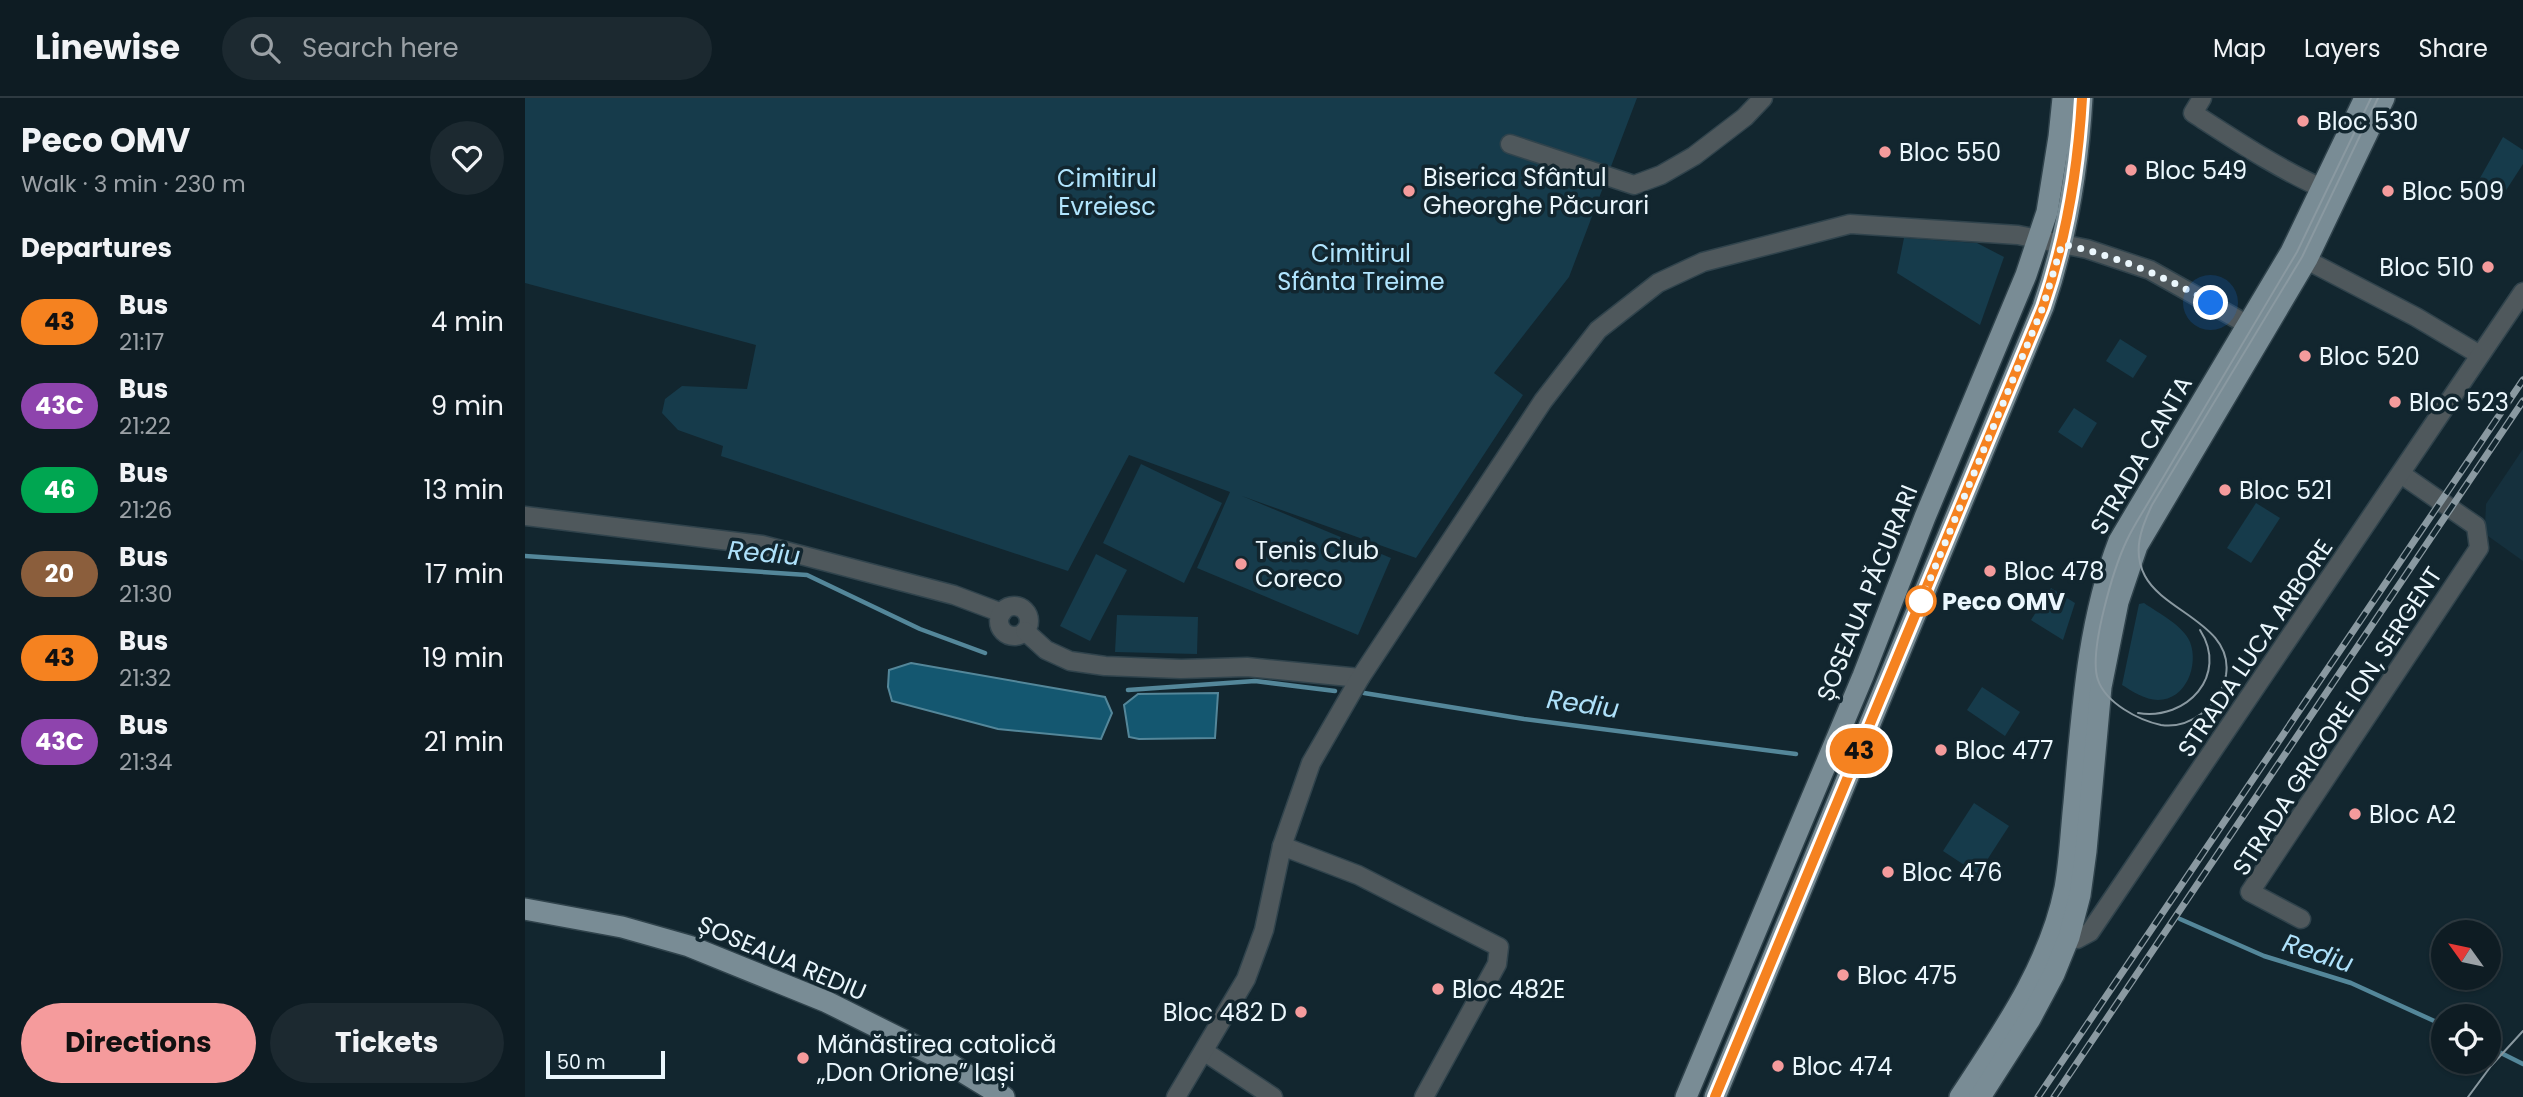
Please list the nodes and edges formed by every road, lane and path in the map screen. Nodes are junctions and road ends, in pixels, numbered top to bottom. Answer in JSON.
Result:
{"nodes":[{"id":1,"x":1763,"y":98,"type":"edge"},
{"id":2,"x":2063,"y":98,"type":"edge"},
{"id":3,"x":2082,"y":98,"type":"edge"},
{"id":4,"x":2201,"y":98,"type":"edge"},
{"id":5,"x":2365,"y":98,"type":"edge"},
{"id":6,"x":2384,"y":98,"type":"edge"},
{"id":7,"x":1510,"y":144,"type":"dead end"},
{"id":8,"x":2331,"y":192,"type":"junction"},
{"id":9,"x":2039,"y":239,"type":"junction"},
{"id":10,"x":2062,"y":244,"type":"junction"},
{"id":11,"x":2299,"y":255,"type":"junction"},
{"id":12,"x":2523,"y":292,"type":"edge"},
{"id":13,"x":2255,"y":329,"type":"junction"},
{"id":14,"x":2480,"y":355,"type":"junction"},
{"id":15,"x":2401,"y":474,"type":"junction"},
{"id":16,"x":525,"y":516,"type":"edge"},
{"id":17,"x":1360,"y":678,"type":"junction"},
{"id":18,"x":1282,"y":846,"type":"junction"},
{"id":19,"x":525,"y":909,"type":"edge"},
{"id":20,"x":2301,"y":919,"type":"dead end"},
{"id":21,"x":2061,"y":934,"type":"junction"},
{"id":22,"x":1205,"y":1052,"type":"junction"},
{"id":23,"x":1004,"y":1097,"type":"edge"},
{"id":24,"x":1176,"y":1097,"type":"edge"},
{"id":25,"x":1273,"y":1097,"type":"edge"},
{"id":26,"x":1424,"y":1097,"type":"edge"},
{"id":27,"x":1686,"y":1097,"type":"edge"},
{"id":28,"x":1715,"y":1097,"type":"edge"},
{"id":29,"x":1960,"y":1097,"type":"edge"},
{"id":30,"x":1980,"y":1097,"type":"edge"}],
"edges":[{"from":1,"to":7,"type":"street"},
{"from":2,"to":9,"type":"main road","name":"ȘOSEAUA PĂCURARI"},
{"from":3,"to":10,"type":"main road"},
{"from":4,"to":8,"type":"street"},
{"from":5,"to":8,"type":"main road","name":"STRADA CANTA"},
{"from":6,"to":8,"type":"main road","name":"STRADA CANTA"},
{"from":8,"to":11,"type":"main road","name":"STRADA CANTA"},
{"from":9,"to":10,"type":"street"},
{"from":9,"to":17,"type":"street"},
{"from":9,"to":27,"type":"main road","name":"ȘOSEAUA PĂCURARI"},
{"from":10,"to":13,"type":"street"},
{"from":10,"to":28,"type":"main road"},
{"from":11,"to":13,"type":"main road","name":"STRADA CANTA"},
{"from":11,"to":14,"type":"street"},
{"from":12,"to":14,"type":"street","name":"STRADA LUCA ARBORE"},
{"from":13,"to":21,"type":"main road","name":"STRADA CANTA"},
{"from":14,"to":15,"type":"street","name":"STRADA LUCA ARBORE"},
{"from":15,"to":20,"type":"street","name":"STRADA GRIGORE ION, SERGENT"},
{"from":15,"to":21,"type":"street","name":"STRADA LUCA ARBORE"},
{"from":16,"to":17,"type":"street"},
{"from":17,"to":18,"type":"street"},
{"from":18,"to":22,"type":"street"},
{"from":18,"to":26,"type":"street"},
{"from":19,"to":23,"type":"main road","name":"ȘOSEAUA REDIU"},
{"from":21,"to":29,"type":"main road","name":"STRADA CANTA"},
{"from":21,"to":30,"type":"main road","name":"STRADA CANTA"},
{"from":22,"to":24,"type":"street"},
{"from":22,"to":25,"type":"street"}]}
